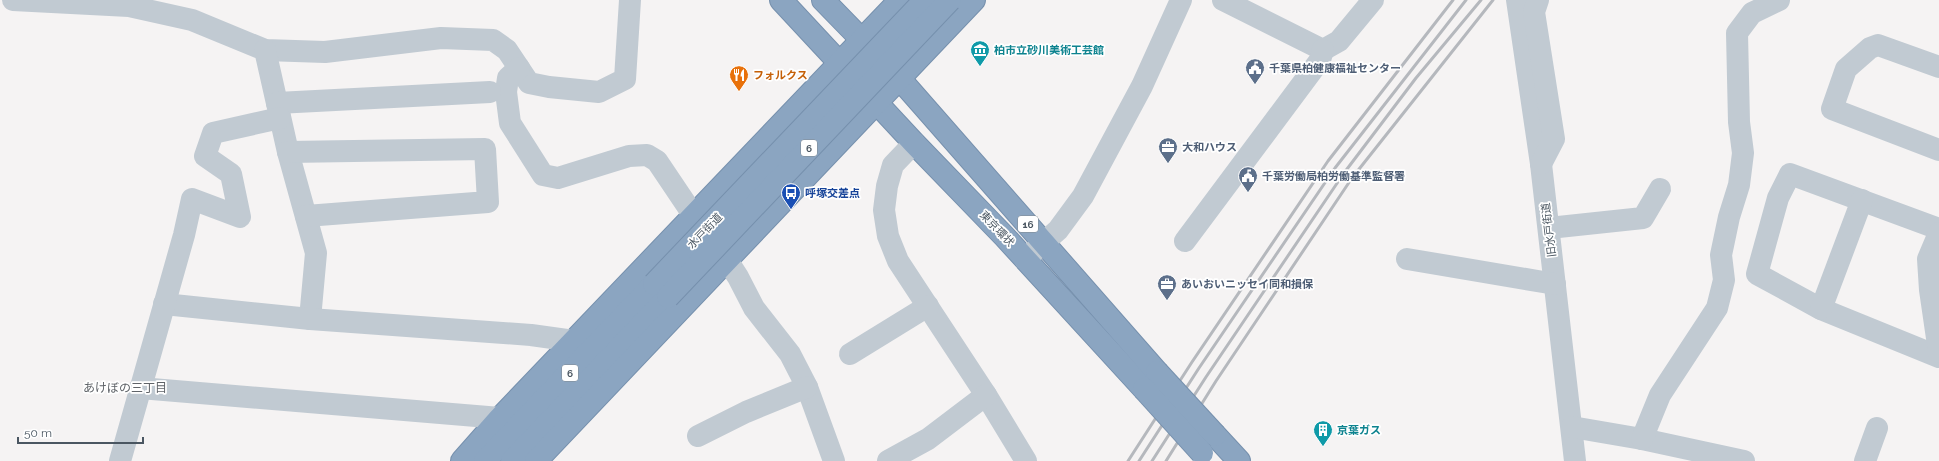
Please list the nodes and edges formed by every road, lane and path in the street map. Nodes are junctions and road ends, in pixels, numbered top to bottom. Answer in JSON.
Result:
{"nodes":[{"id":1,"x":13,"y":0,"type":"edge"},
{"id":2,"x":630,"y":0,"type":"edge"},
{"id":3,"x":781,"y":0,"type":"edge"},
{"id":4,"x":823,"y":0,"type":"edge"},
{"id":5,"x":900,"y":0,"type":"edge"},
{"id":6,"x":925,"y":0,"type":"edge"},
{"id":7,"x":950,"y":0,"type":"edge"},
{"id":8,"x":974,"y":0,"type":"edge"},
{"id":9,"x":1181,"y":0,"type":"edge"},
{"id":10,"x":1223,"y":0,"type":"edge"},
{"id":11,"x":1373,"y":0,"type":"edge"},
{"id":12,"x":1517,"y":0,"type":"edge"},
{"id":13,"x":1538,"y":0,"type":"edge"},
{"id":14,"x":1780,"y":0,"type":"edge"},
{"id":15,"x":861,"y":40,"type":"junction"},
{"id":16,"x":265,"y":50,"type":"junction"},
{"id":17,"x":1323,"y":50,"type":"junction"},
{"id":18,"x":839,"y":63,"type":"junction"},
{"id":19,"x":1939,"y":66,"type":"edge"},
{"id":20,"x":519,"y":68,"type":"junction"},
{"id":21,"x":898,"y":78,"type":"junction"},
{"id":22,"x":490,"y":92,"type":"dead end"},
{"id":23,"x":876,"y":102,"type":"junction"},
{"id":24,"x":278,"y":110,"type":"junction"},
{"id":25,"x":914,"y":143,"type":"junction"},
{"id":26,"x":1939,"y":150,"type":"edge"},
{"id":27,"x":288,"y":152,"type":"junction"},
{"id":28,"x":1541,"y":164,"type":"junction"},
{"id":29,"x":1660,"y":189,"type":"dead end"},
{"id":30,"x":1862,"y":200,"type":"junction"},
{"id":31,"x":306,"y":216,"type":"junction"},
{"id":32,"x":694,"y":216,"type":"junction"},
{"id":33,"x":1549,"y":228,"type":"junction"},
{"id":34,"x":1939,"y":229,"type":"edge"},
{"id":35,"x":1939,"y":233,"type":"edge"},
{"id":36,"x":1185,"y":241,"type":"dead end"},
{"id":37,"x":1044,"y":242,"type":"junction"},
{"id":38,"x":727,"y":260,"type":"junction"},
{"id":39,"x":1025,"y":260,"type":"junction"},
{"id":40,"x":1407,"y":260,"type":"dead end"},
{"id":41,"x":1555,"y":284,"type":"junction"},
{"id":42,"x":661,"y":291,"type":"junction"},
{"id":43,"x":1934,"y":291,"type":"edge"},
{"id":44,"x":164,"y":304,"type":"junction"},
{"id":45,"x":928,"y":306,"type":"junction"},
{"id":46,"x":1821,"y":309,"type":"junction"},
{"id":47,"x":310,"y":319,"type":"junction"},
{"id":48,"x":574,"y":341,"type":"junction"},
{"id":49,"x":1939,"y":352,"type":"edge"},
{"id":50,"x":850,"y":354,"type":"dead end"},
{"id":51,"x":1939,"y":357,"type":"edge"},
{"id":52,"x":807,"y":387,"type":"junction"},
{"id":53,"x":140,"y":388,"type":"junction"},
{"id":54,"x":986,"y":395,"type":"junction"},
{"id":55,"x":500,"y":418,"type":"junction"},
{"id":56,"x":1572,"y":427,"type":"junction"},
{"id":57,"x":1877,"y":428,"type":"dead end"},
{"id":58,"x":698,"y":436,"type":"dead end"},
{"id":59,"x":1642,"y":439,"type":"junction"},
{"id":60,"x":1205,"y":457,"type":"edge"},
{"id":61,"x":120,"y":461,"type":"edge"},
{"id":62,"x":462,"y":461,"type":"edge"},
{"id":63,"x":486,"y":461,"type":"edge"},
{"id":64,"x":512,"y":461,"type":"edge"},
{"id":65,"x":536,"y":461,"type":"edge"},
{"id":66,"x":833,"y":461,"type":"edge"},
{"id":67,"x":888,"y":461,"type":"edge"},
{"id":68,"x":1026,"y":461,"type":"edge"},
{"id":69,"x":1239,"y":461,"type":"edge"},
{"id":70,"x":1575,"y":461,"type":"edge"},
{"id":71,"x":1744,"y":461,"type":"edge"},
{"id":72,"x":1865,"y":461,"type":"edge"}],
"edges":[{"from":1,"to":16,"type":"street"},
{"from":2,"to":20,"type":"street"},
{"from":3,"to":18,"type":"highway","name":"東京環状","number":"16"},
{"from":4,"to":15,"type":"highway","number":"16"},
{"from":5,"to":15,"type":"highway"},
{"from":6,"to":42,"type":"highway","name":"水戸街道","number":"6","bridge":true},
{"from":7,"to":42,"type":"highway","name":"水戸街道","number":"6","bridge":true},
{"from":8,"to":21,"type":"highway"},
{"from":9,"to":37,"type":"street"},
{"from":10,"to":17,"type":"street"},
{"from":11,"to":17,"type":"street"},
{"from":12,"to":28,"type":"street","name":"旧水戸街道"},
{"from":13,"to":28,"type":"street"},
{"from":14,"to":59,"type":"street"},
{"from":15,"to":18,"type":"highway"},
{"from":15,"to":21,"type":"highway","number":"16"},
{"from":16,"to":20,"type":"street"},
{"from":16,"to":24,"type":"street"},
{"from":17,"to":36,"type":"street"},
{"from":18,"to":23,"type":"highway","name":"東京環状","number":"16"},
{"from":18,"to":32,"type":"highway"},
{"from":19,"to":26,"type":"street"},
{"from":20,"to":32,"type":"street"},
{"from":21,"to":23,"type":"highway"},
{"from":21,"to":37,"type":"highway","number":"16"},
{"from":22,"to":24,"type":"street"},
{"from":23,"to":25,"type":"highway","name":"東京環状","number":"16"},
{"from":23,"to":38,"type":"highway"},
{"from":24,"to":27,"type":"street"},
{"from":24,"to":44,"type":"street"},
{"from":25,"to":39,"type":"highway","name":"東京環状","number":"16"},
{"from":25,"to":45,"type":"street"},
{"from":27,"to":31,"type":"street"},
{"from":27,"to":31,"type":"street"},
{"from":28,"to":33,"type":"street","name":"旧水戸街道"},
{"from":29,"to":33,"type":"street"},
{"from":30,"to":34,"type":"street"},
{"from":30,"to":46,"type":"street"},
{"from":30,"to":46,"type":"street"},
{"from":31,"to":47,"type":"street"},
{"from":32,"to":48,"type":"highway"},
{"from":33,"to":41,"type":"street","name":"旧水戸街道"},
{"from":35,"to":43,"type":"street"},
{"from":37,"to":39,"type":"street"},
{"from":37,"to":69,"type":"highway","number":"16","bridge":true},
{"from":38,"to":52,"type":"street"},
{"from":38,"to":65,"type":"highway"},
{"from":39,"to":60,"type":"highway","name":"東京環状","number":"16","bridge":true},
{"from":40,"to":41,"type":"street"},
{"from":41,"to":56,"type":"street","name":"旧水戸街道"},
{"from":42,"to":63,"type":"highway","name":"水戸街道","number":"6"},
{"from":42,"to":64,"type":"highway","name":"水戸街道","number":"6"},
{"from":43,"to":49,"type":"street"},
{"from":44,"to":47,"type":"street"},
{"from":44,"to":53,"type":"street"},
{"from":45,"to":50,"type":"street"},
{"from":45,"to":54,"type":"street"},
{"from":46,"to":51,"type":"street"},
{"from":47,"to":48,"type":"street"},
{"from":48,"to":55,"type":"highway"},
{"from":52,"to":58,"type":"street"},
{"from":52,"to":66,"type":"street"},
{"from":53,"to":55,"type":"street"},
{"from":53,"to":61,"type":"street"},
{"from":54,"to":67,"type":"street"},
{"from":54,"to":68,"type":"street"},
{"from":55,"to":62,"type":"highway"},
{"from":56,"to":59,"type":"street"},
{"from":56,"to":70,"type":"street","name":"旧水戸街道"},
{"from":57,"to":72,"type":"street"},
{"from":59,"to":71,"type":"street"}]}
